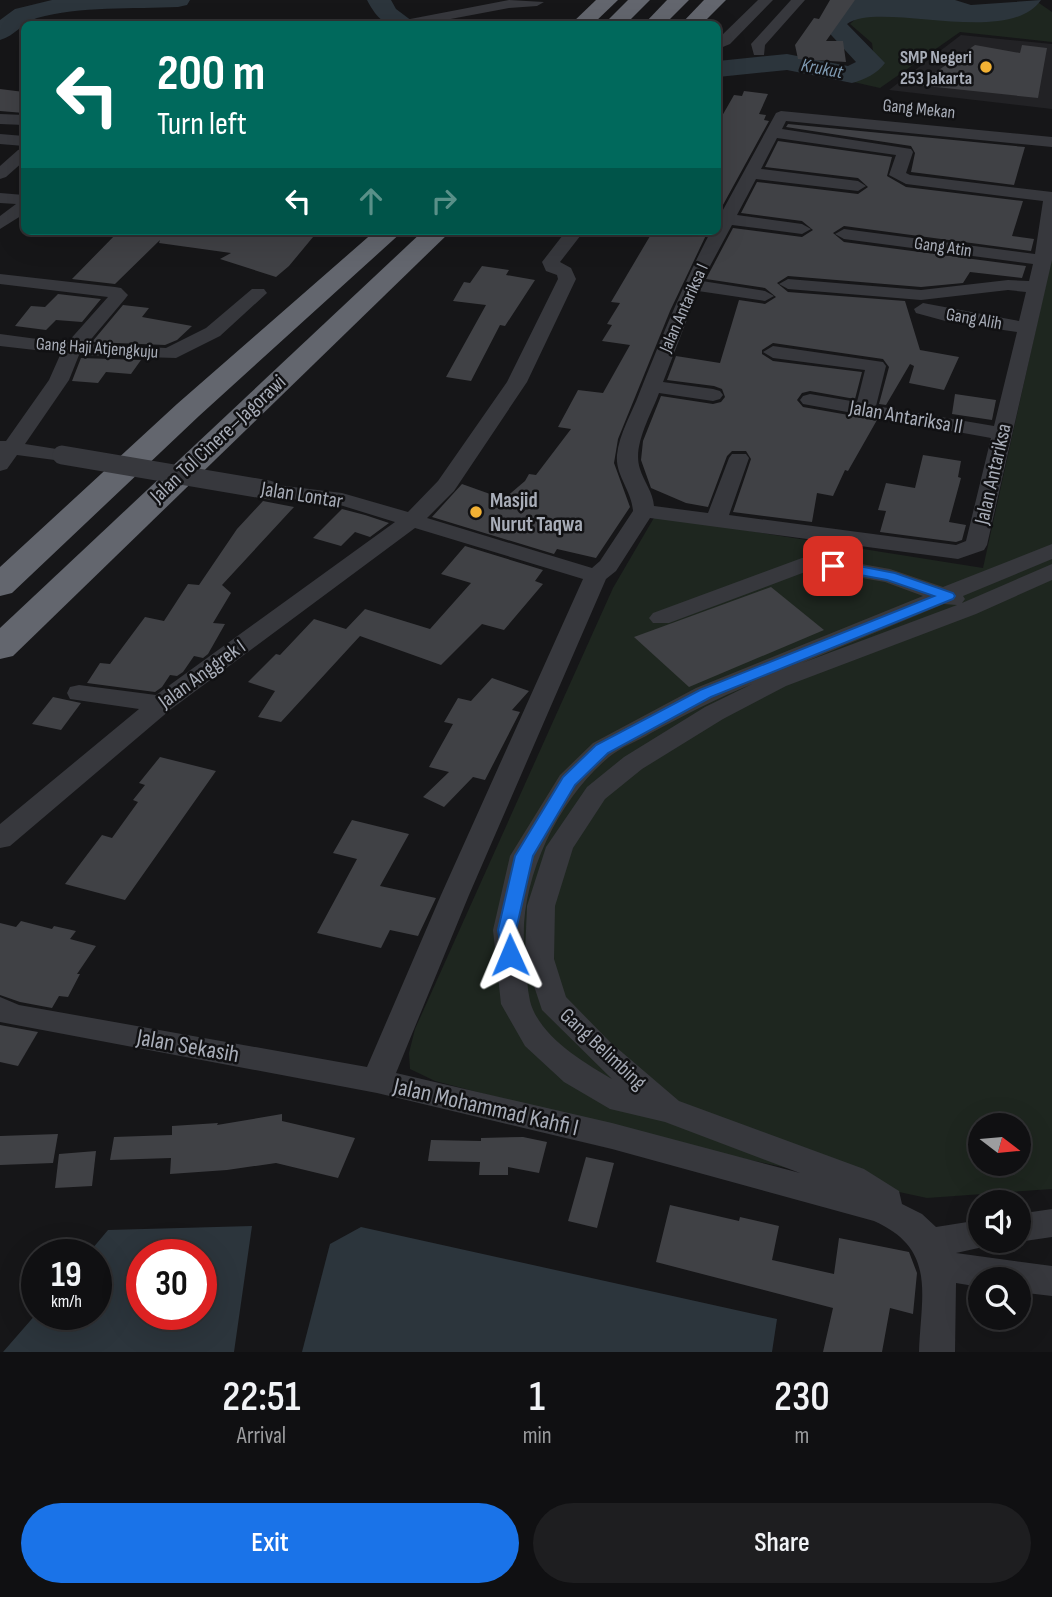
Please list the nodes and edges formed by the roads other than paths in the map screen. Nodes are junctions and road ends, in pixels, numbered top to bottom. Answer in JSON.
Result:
{"nodes":[{"id":1,"x":469,"y":0,"type":"edge"},
{"id":2,"x":582,"y":0,"type":"edge"},
{"id":3,"x":608,"y":0,"type":"edge"},
{"id":4,"x":640,"y":0,"type":"edge"},
{"id":5,"x":679,"y":0,"type":"edge"},
{"id":6,"x":716,"y":0,"type":"edge"},
{"id":7,"x":766,"y":0,"type":"edge"},
{"id":8,"x":774,"y":0,"type":"edge"},
{"id":9,"x":538,"y":1,"type":"edge"},
{"id":10,"x":797,"y":1,"type":"edge"},
{"id":11,"x":483,"y":9,"type":"junction"},
{"id":12,"x":751,"y":16,"type":"junction"},
{"id":13,"x":529,"y":17,"type":"dead end"},
{"id":14,"x":423,"y":21,"type":"edge"},
{"id":15,"x":572,"y":21,"type":"edge"},
{"id":16,"x":574,"y":21,"type":"edge"},
{"id":17,"x":617,"y":21,"type":"edge"},
{"id":18,"x":657,"y":21,"type":"edge"},
{"id":19,"x":694,"y":21,"type":"edge"},
{"id":20,"x":781,"y":21,"type":"junction"},
{"id":21,"x":721,"y":42,"type":"edge"},
{"id":22,"x":759,"y":52,"type":"dead end"},
{"id":23,"x":783,"y":114,"type":"joint"},
{"id":24,"x":0,"y":119,"type":"edge"},
{"id":25,"x":21,"y":120,"type":"edge"},
{"id":26,"x":771,"y":132,"type":"junction"},
{"id":27,"x":0,"y":139,"type":"edge"},
{"id":28,"x":21,"y":141,"type":"edge"},
{"id":29,"x":1052,"y":142,"type":"edge"},
{"id":30,"x":21,"y":156,"type":"edge"},
{"id":31,"x":750,"y":173,"type":"junction"},
{"id":32,"x":0,"y":174,"type":"edge"},
{"id":33,"x":858,"y":186,"type":"dead end"},
{"id":34,"x":0,"y":198,"type":"edge"},
{"id":35,"x":1052,"y":198,"type":"edge"},
{"id":36,"x":21,"y":200,"type":"edge"},
{"id":37,"x":726,"y":211,"type":"edge"},
{"id":38,"x":802,"y":229,"type":"dead end"},
{"id":39,"x":844,"y":234,"type":"dead end"},
{"id":40,"x":350,"y":235,"type":"edge"},
{"id":41,"x":385,"y":235,"type":"edge"},
{"id":42,"x":434,"y":235,"type":"edge"},
{"id":43,"x":572,"y":235,"type":"edge"},
{"id":44,"x":715,"y":235,"type":"edge"},
{"id":45,"x":1043,"y":260,"type":"junction"},
{"id":46,"x":0,"y":279,"type":"edge"},
{"id":47,"x":788,"y":284,"type":"dead end"},
{"id":48,"x":691,"y":285,"type":"junction"},
{"id":49,"x":1036,"y":286,"type":"junction"},
{"id":50,"x":258,"y":293,"type":"dead end"},
{"id":51,"x":765,"y":296,"type":"dead end"},
{"id":52,"x":923,"y":309,"type":"dead end"},
{"id":53,"x":1026,"y":328,"type":"junction"},
{"id":54,"x":0,"y":340,"type":"edge"},
{"id":55,"x":72,"y":349,"type":"junction"},
{"id":56,"x":773,"y":352,"type":"dead end"},
{"id":57,"x":651,"y":386,"type":"junction"},
{"id":58,"x":713,"y":395,"type":"dead end"},
{"id":59,"x":810,"y":400,"type":"dead end"},
{"id":60,"x":188,"y":410,"type":"junction"},
{"id":61,"x":865,"y":410,"type":"junction"},
{"id":62,"x":1003,"y":434,"type":"junction"},
{"id":63,"x":5,"y":453,"type":"edge"},
{"id":64,"x":739,"y":458,"type":"dead end"},
{"id":65,"x":644,"y":511,"type":"junction"},
{"id":66,"x":412,"y":520,"type":"junction"},
{"id":67,"x":716,"y":521,"type":"junction"},
{"id":68,"x":887,"y":544,"type":"junction"},
{"id":69,"x":1052,"y":551,"type":"edge"},
{"id":70,"x":1052,"y":571,"type":"edge"},
{"id":71,"x":596,"y":576,"type":"junction"},
{"id":72,"x":890,"y":576,"type":"junction"},
{"id":73,"x":0,"y":586,"type":"edge"},
{"id":74,"x":958,"y":603,"type":"junction"},
{"id":75,"x":661,"y":618,"type":"dead end"},
{"id":76,"x":0,"y":648,"type":"edge"},
{"id":77,"x":79,"y":693,"type":"dead end"},
{"id":78,"x":160,"y":704,"type":"junction"},
{"id":79,"x":0,"y":839,"type":"edge"},
{"id":80,"x":0,"y":1008,"type":"edge"},
{"id":81,"x":598,"y":1050,"type":"junction"},
{"id":82,"x":575,"y":1073,"type":"junction"},
{"id":83,"x":377,"y":1082,"type":"junction"},
{"id":84,"x":668,"y":1110,"type":"junction"},
{"id":85,"x":1052,"y":1223,"type":"edge"},
{"id":86,"x":1031,"y":1226,"type":"edge"},
{"id":87,"x":968,"y":1237,"type":"edge"},
{"id":88,"x":927,"y":1245,"type":"junction"},
{"id":89,"x":1052,"y":1281,"type":"edge"},
{"id":90,"x":937,"y":1352,"type":"edge"}],
"edges":[{"from":1,"to":11,"type":"street"},
{"from":2,"to":15,"type":"highway"},
{"from":3,"to":16,"type":"highway"},
{"from":4,"to":17,"type":"highway"},
{"from":5,"to":18,"type":"highway"},
{"from":6,"to":19,"type":"highway"},
{"from":7,"to":12,"type":"street"},
{"from":8,"to":10,"type":"street"},
{"from":9,"to":11,"type":"street"},
{"from":9,"to":13,"type":"street"},
{"from":10,"to":20,"type":"street"},
{"from":11,"to":14,"type":"street"},
{"from":12,"to":20,"type":"street"},
{"from":12,"to":21,"type":"street"},
{"from":20,"to":22,"type":"street"},
{"from":23,"to":26,"type":"street","name":"Jalan Antariksa I"},
{"from":23,"to":29,"type":"street","name":"Gang Mekan"},
{"from":24,"to":25,"type":"street"},
{"from":26,"to":31,"type":"street","name":"Jalan Antariksa I"},
{"from":26,"to":35,"type":"street"},
{"from":27,"to":28,"type":"street"},
{"from":30,"to":32,"type":"street"},
{"from":31,"to":33,"type":"street"},
{"from":31,"to":37,"type":"street","name":"Jalan Antariksa I"},
{"from":34,"to":36,"type":"street"},
{"from":35,"to":45,"type":"street","name":"Jalan Antariksa"},
{"from":37,"to":38,"type":"street"},
{"from":39,"to":45,"type":"street","name":"Gang Atin"},
{"from":40,"to":60,"type":"highway"},
{"from":41,"to":60,"type":"highway","name":"Jalan Tol Cinere–Jagorawi"},
{"from":42,"to":76,"type":"highway","name":"Jalan Tol Cinere–Jagorawi"},
{"from":43,"to":66,"type":"street","name":"Jalan Anggrek I"},
{"from":44,"to":48,"type":"street","name":"Jalan Antariksa I"},
{"from":45,"to":49,"type":"street","name":"Jalan Antariksa"},
{"from":46,"to":55,"type":"street"},
{"from":47,"to":49,"type":"street"},
{"from":48,"to":51,"type":"street"},
{"from":48,"to":57,"type":"street","name":"Jalan Antariksa I"},
{"from":49,"to":53,"type":"street","name":"Jalan Antariksa"},
{"from":50,"to":55,"type":"street","name":"Gang Haji Atjengkuju"},
{"from":52,"to":53,"type":"street","name":"Gang Alih"},
{"from":53,"to":62,"type":"street","name":"Jalan Antariksa"},
{"from":54,"to":55,"type":"street","name":"Gang Haji Atjengkuju"},
{"from":55,"to":63,"type":"street"},
{"from":56,"to":61,"type":"street"},
{"from":57,"to":58,"type":"street"},
{"from":57,"to":65,"type":"street","name":"Jalan Antariksa I"},
{"from":59,"to":61,"type":"street","name":"Jalan Antariksa II"},
{"from":60,"to":73,"type":"highway","name":"Jalan Tol Cinere–Jagorawi"},
{"from":61,"to":62,"type":"street","name":"Jalan Antariksa II"},
{"from":62,"to":68,"type":"street","name":"Jalan Antariksa"},
{"from":63,"to":66,"type":"street","name":"Jalan Lontar","bridge":true},
{"from":64,"to":67,"type":"street"},
{"from":65,"to":67,"type":"street","name":"Jalan Antariksa"},
{"from":65,"to":71,"type":"street"},
{"from":66,"to":71,"type":"street","name":"Jalan Lontar"},
{"from":66,"to":78,"type":"street","name":"Jalan Anggrek I"},
{"from":67,"to":68,"type":"street","name":"Jalan Antariksa"},
{"from":68,"to":72,"type":"street"},
{"from":69,"to":74,"type":"street","name":"Gang Belimbing"},
{"from":70,"to":74,"type":"street","name":"Gang Belimbing"},
{"from":71,"to":83,"type":"street","name":"Jalan Mohammad Kahfi I"},
{"from":72,"to":74,"type":"street"},
{"from":72,"to":75,"type":"street"},
{"from":74,"to":81,"type":"street","name":"Gang Belimbing"},
{"from":74,"to":82,"type":"street","name":"Gang Belimbing"},
{"from":77,"to":78,"type":"street"},
{"from":78,"to":79,"type":"street","name":"Jalan Anggrek I"},
{"from":80,"to":83,"type":"street","name":"Jalan Sekasih"},
{"from":81,"to":82,"type":"street"},
{"from":81,"to":84,"type":"street","name":"Gang Belimbing"},
{"from":82,"to":84,"type":"street","name":"Gang Belimbing"},
{"from":83,"to":88,"type":"street","name":"Jalan Mohammad Kahfi I"},
{"from":84,"to":88,"type":"street","name":"Gang Belimbing"},
{"from":85,"to":86,"type":"street"},
{"from":87,"to":88,"type":"street"},
{"from":88,"to":89,"type":"street","name":"Jalan Mohammad Kahfi I"},
{"from":88,"to":90,"type":"street"}]}
